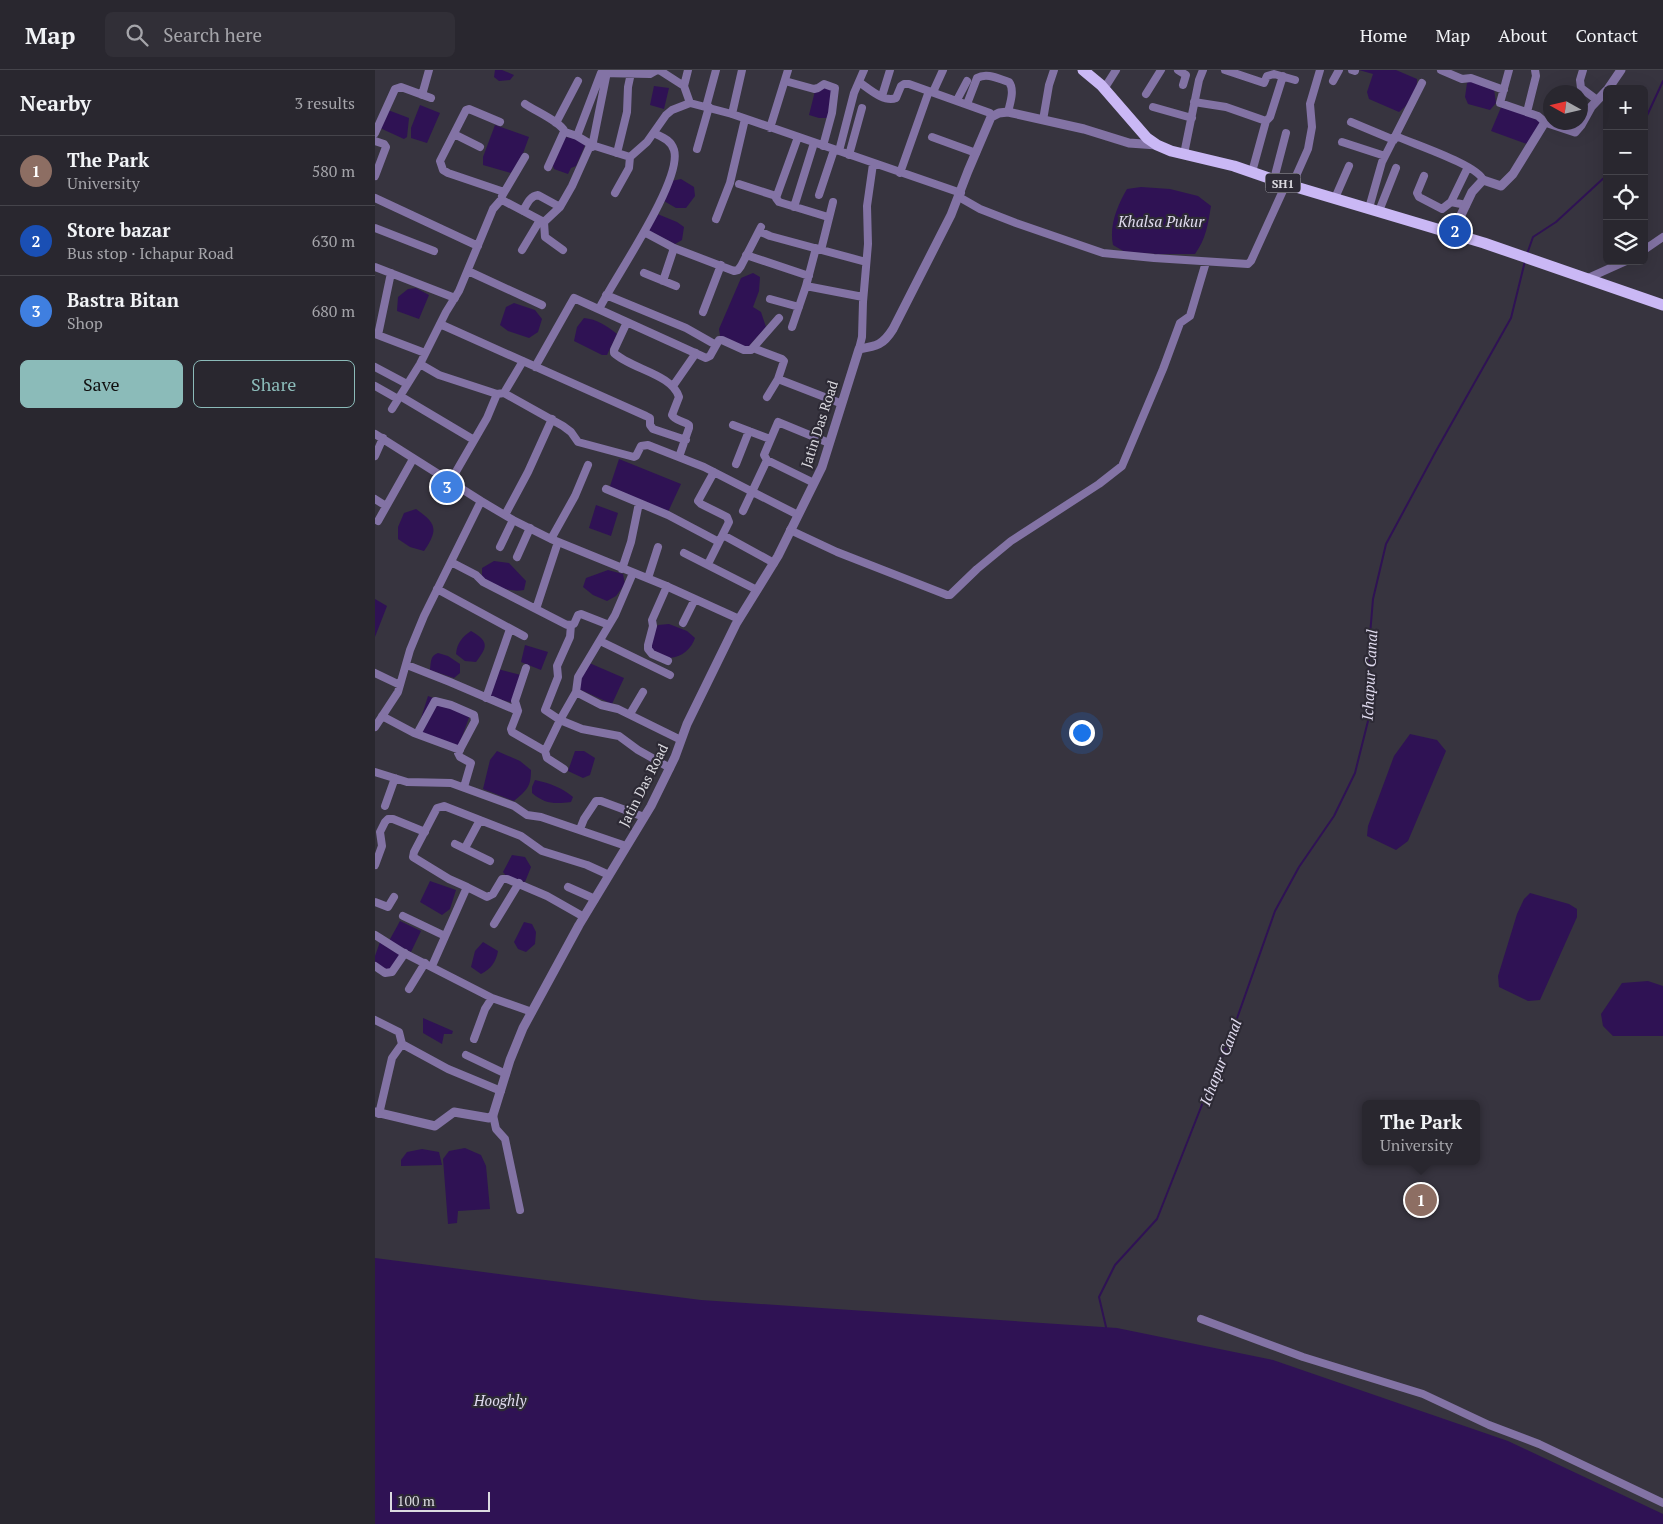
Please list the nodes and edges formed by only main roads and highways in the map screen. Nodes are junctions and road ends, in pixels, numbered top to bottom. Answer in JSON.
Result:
{"nodes":[{"id":1,"x":1083,"y":70,"type":"edge"},
{"id":2,"x":1663,"y":305,"type":"edge"}],
"edges":[{"from":1,"to":2,"type":"main road","number":"SH1"}]}
